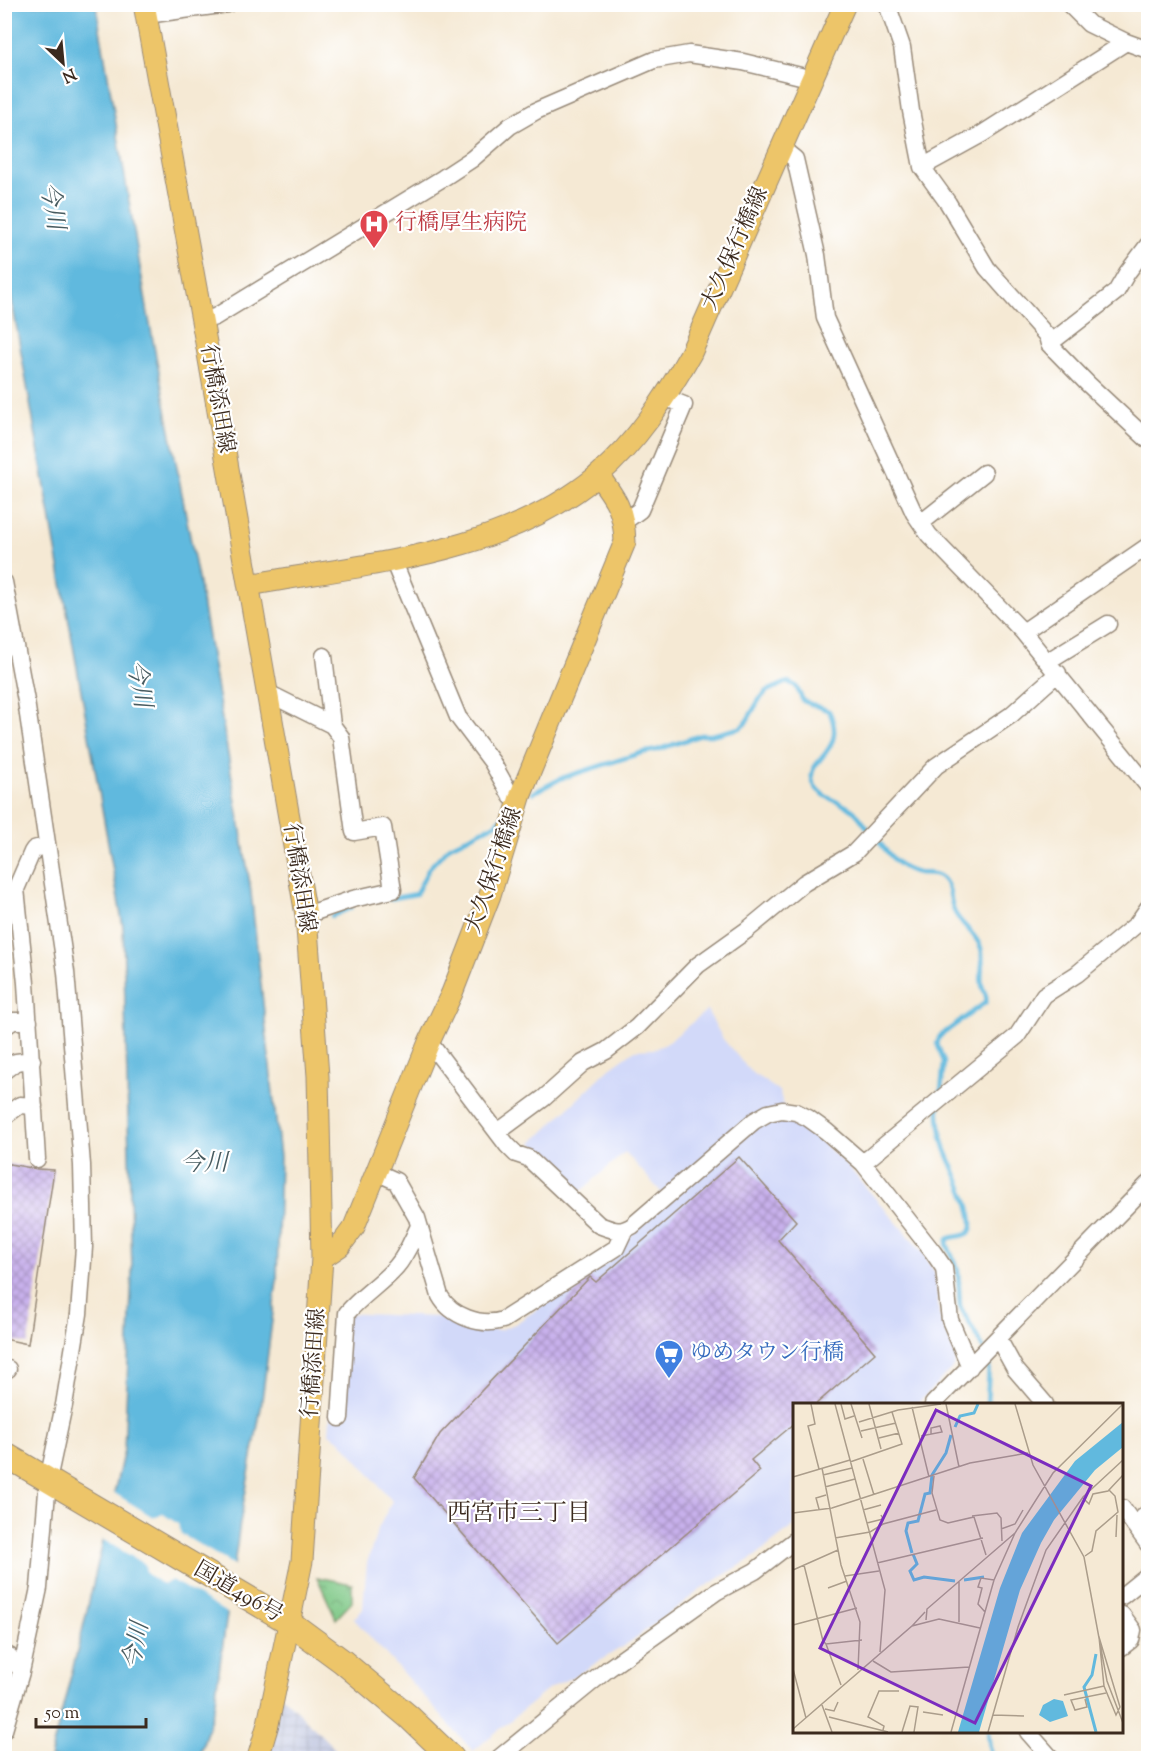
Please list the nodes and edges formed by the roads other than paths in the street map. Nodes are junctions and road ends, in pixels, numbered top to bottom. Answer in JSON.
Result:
{"nodes":[{"id":1,"x":228,"y":4,"type":"edge"},
{"id":2,"x":845,"y":4,"type":"edge"},
{"id":3,"x":887,"y":4,"type":"edge"},
{"id":4,"x":1069,"y":4,"type":"edge"},
{"id":5,"x":145,"y":10,"type":"edge"},
{"id":6,"x":1126,"y":42,"type":"junction"},
{"id":7,"x":1149,"y":50,"type":"edge"},
{"id":8,"x":813,"y":79,"type":"junction"},
{"id":9,"x":780,"y":147,"type":"junction"},
{"id":10,"x":922,"y":167,"type":"junction"},
{"id":11,"x":1149,"y":245,"type":"edge"},
{"id":12,"x":202,"y":321,"type":"junction"},
{"id":13,"x":1049,"y":344,"type":"junction"},
{"id":14,"x":666,"y":398,"type":"junction"},
{"id":15,"x":1149,"y":440,"type":"edge"},
{"id":16,"x":984,"y":473,"type":"dead end"},
{"id":17,"x":598,"y":475,"type":"junction"},
{"id":18,"x":625,"y":521,"type":"junction"},
{"id":19,"x":921,"y":523,"type":"junction"},
{"id":20,"x":1149,"y":546,"type":"edge"},
{"id":21,"x":393,"y":560,"type":"junction"},
{"id":22,"x":4,"y":582,"type":"edge"},
{"id":23,"x":249,"y":585,"type":"junction"},
{"id":24,"x":1108,"y":624,"type":"dead end"},
{"id":25,"x":1023,"y":632,"type":"junction"},
{"id":26,"x":324,"y":656,"type":"dead end"},
{"id":27,"x":1053,"y":667,"type":"junction"},
{"id":28,"x":268,"y":693,"type":"junction"},
{"id":29,"x":332,"y":725,"type":"junction"},
{"id":30,"x":1149,"y":786,"type":"edge"},
{"id":31,"x":521,"y":794,"type":"junction"},
{"id":32,"x":47,"y":845,"type":"junction"},
{"id":33,"x":1149,"y":908,"type":"edge"},
{"id":34,"x":306,"y":915,"type":"junction"},
{"id":35,"x":29,"y":1021,"type":"junction"},
{"id":36,"x":4,"y":1028,"type":"edge"},
{"id":37,"x":429,"y":1042,"type":"junction"},
{"id":38,"x":32,"y":1060,"type":"junction"},
{"id":39,"x":4,"y":1071,"type":"edge"},
{"id":40,"x":34,"y":1106,"type":"junction"},
{"id":41,"x":4,"y":1117,"type":"edge"},
{"id":42,"x":498,"y":1132,"type":"junction"},
{"id":43,"x":37,"y":1159,"type":"dead end"},
{"id":44,"x":863,"y":1163,"type":"junction"},
{"id":45,"x":376,"y":1172,"type":"junction"},
{"id":46,"x":1149,"y":1185,"type":"edge"},
{"id":47,"x":419,"y":1226,"type":"junction"},
{"id":48,"x":624,"y":1231,"type":"junction"},
{"id":49,"x":322,"y":1258,"type":"junction"},
{"id":50,"x":998,"y":1338,"type":"junction"},
{"id":51,"x":970,"y":1367,"type":"junction"},
{"id":52,"x":934,"y":1403,"type":"edge"},
{"id":53,"x":1044,"y":1403,"type":"edge"},
{"id":54,"x":340,"y":1418,"type":"dead end"},
{"id":55,"x":4,"y":1454,"type":"edge"},
{"id":56,"x":58,"y":1486,"type":"junction"},
{"id":57,"x":1123,"y":1509,"type":"edge"},
{"id":58,"x":1149,"y":1513,"type":"edge"},
{"id":59,"x":1134,"y":1525,"type":"junction"},
{"id":60,"x":793,"y":1542,"type":"edge"},
{"id":61,"x":1149,"y":1544,"type":"edge"},
{"id":62,"x":1149,"y":1575,"type":"edge"},
{"id":63,"x":1123,"y":1595,"type":"edge"},
{"id":64,"x":1123,"y":1616,"type":"edge"},
{"id":65,"x":289,"y":1622,"type":"junction"},
{"id":66,"x":1123,"y":1646,"type":"edge"},
{"id":67,"x":4,"y":1654,"type":"edge"},
{"id":68,"x":21,"y":1670,"type":"junction"},
{"id":69,"x":4,"y":1730,"type":"edge"},
{"id":70,"x":1030,"y":1733,"type":"edge"},
{"id":71,"x":258,"y":1758,"type":"edge"},
{"id":72,"x":452,"y":1758,"type":"edge"},
{"id":73,"x":499,"y":1758,"type":"edge"},
{"id":74,"x":1051,"y":1758,"type":"edge"}],
"edges":[{"from":1,"to":5,"type":"street"},
{"from":2,"to":8,"type":"main road","name":"大久保行橋線"},
{"from":3,"to":10,"type":"street"},
{"from":4,"to":6,"type":"street"},
{"from":5,"to":12,"type":"main road","name":"行橋添田線"},
{"from":6,"to":7,"type":"street"},
{"from":6,"to":10,"type":"street"},
{"from":8,"to":9,"type":"main road","name":"大久保行橋線"},
{"from":8,"to":12,"type":"street"},
{"from":9,"to":14,"type":"main road","name":"大久保行橋線"},
{"from":9,"to":19,"type":"street"},
{"from":10,"to":13,"type":"street"},
{"from":11,"to":13,"type":"street"},
{"from":12,"to":23,"type":"main road","name":"行橋添田線"},
{"from":13,"to":15,"type":"street"},
{"from":14,"to":17,"type":"main road","name":"大久保行橋線"},
{"from":14,"to":18,"type":"street"},
{"from":16,"to":19,"type":"street"},
{"from":17,"to":18,"type":"main road","name":"大久保行橋線"},
{"from":17,"to":21,"type":"main road","name":"大久保行橋線"},
{"from":18,"to":31,"type":"main road","name":"大久保行橋線"},
{"from":19,"to":25,"type":"street"},
{"from":20,"to":25,"type":"street"},
{"from":21,"to":23,"type":"main road","name":"大久保行橋線"},
{"from":21,"to":31,"type":"street"},
{"from":22,"to":32,"type":"street"},
{"from":23,"to":28,"type":"main road","name":"行橋添田線"},
{"from":24,"to":27,"type":"street"},
{"from":25,"to":27,"type":"street"},
{"from":26,"to":29,"type":"street"},
{"from":27,"to":30,"type":"street"},
{"from":27,"to":42,"type":"street"},
{"from":28,"to":29,"type":"street"},
{"from":28,"to":34,"type":"main road","name":"行橋添田線"},
{"from":29,"to":34,"type":"street"},
{"from":31,"to":37,"type":"main road","name":"大久保行橋線"},
{"from":32,"to":35,"type":"street"},
{"from":32,"to":56,"type":"street"},
{"from":33,"to":44,"type":"street"},
{"from":34,"to":49,"type":"main road","name":"行橋添田線"},
{"from":35,"to":36,"type":"street"},
{"from":35,"to":38,"type":"street"},
{"from":37,"to":42,"type":"street"},
{"from":37,"to":45,"type":"main road","name":"大久保行橋線"},
{"from":38,"to":39,"type":"street"},
{"from":38,"to":40,"type":"street"},
{"from":40,"to":41,"type":"street"},
{"from":40,"to":43,"type":"street"},
{"from":42,"to":48,"type":"street"},
{"from":44,"to":48,"type":"street"},
{"from":44,"to":51,"type":"street"},
{"from":45,"to":47,"type":"street"},
{"from":45,"to":49,"type":"main road","name":"大久保行橋線"},
{"from":46,"to":50,"type":"street"},
{"from":47,"to":48,"type":"street"},
{"from":47,"to":54,"type":"street"},
{"from":49,"to":65,"type":"main road","name":"行橋添田線"},
{"from":50,"to":51,"type":"street"},
{"from":50,"to":53,"type":"street"},
{"from":51,"to":52,"type":"street"},
{"from":55,"to":56,"type":"highway","name":"国道496号"},
{"from":56,"to":65,"type":"highway","name":"国道496号"},
{"from":56,"to":68,"type":"street"},
{"from":57,"to":59,"type":"street"},
{"from":58,"to":59,"type":"street"},
{"from":59,"to":61,"type":"street"},
{"from":60,"to":73,"type":"street"},
{"from":62,"to":63,"type":"street"},
{"from":64,"to":66,"type":"street"},
{"from":65,"to":71,"type":"main road","name":"行橋添田線"},
{"from":65,"to":72,"type":"highway","name":"国道496号"},
{"from":67,"to":68,"type":"street"},
{"from":68,"to":69,"type":"street"},
{"from":70,"to":74,"type":"street"}]}
